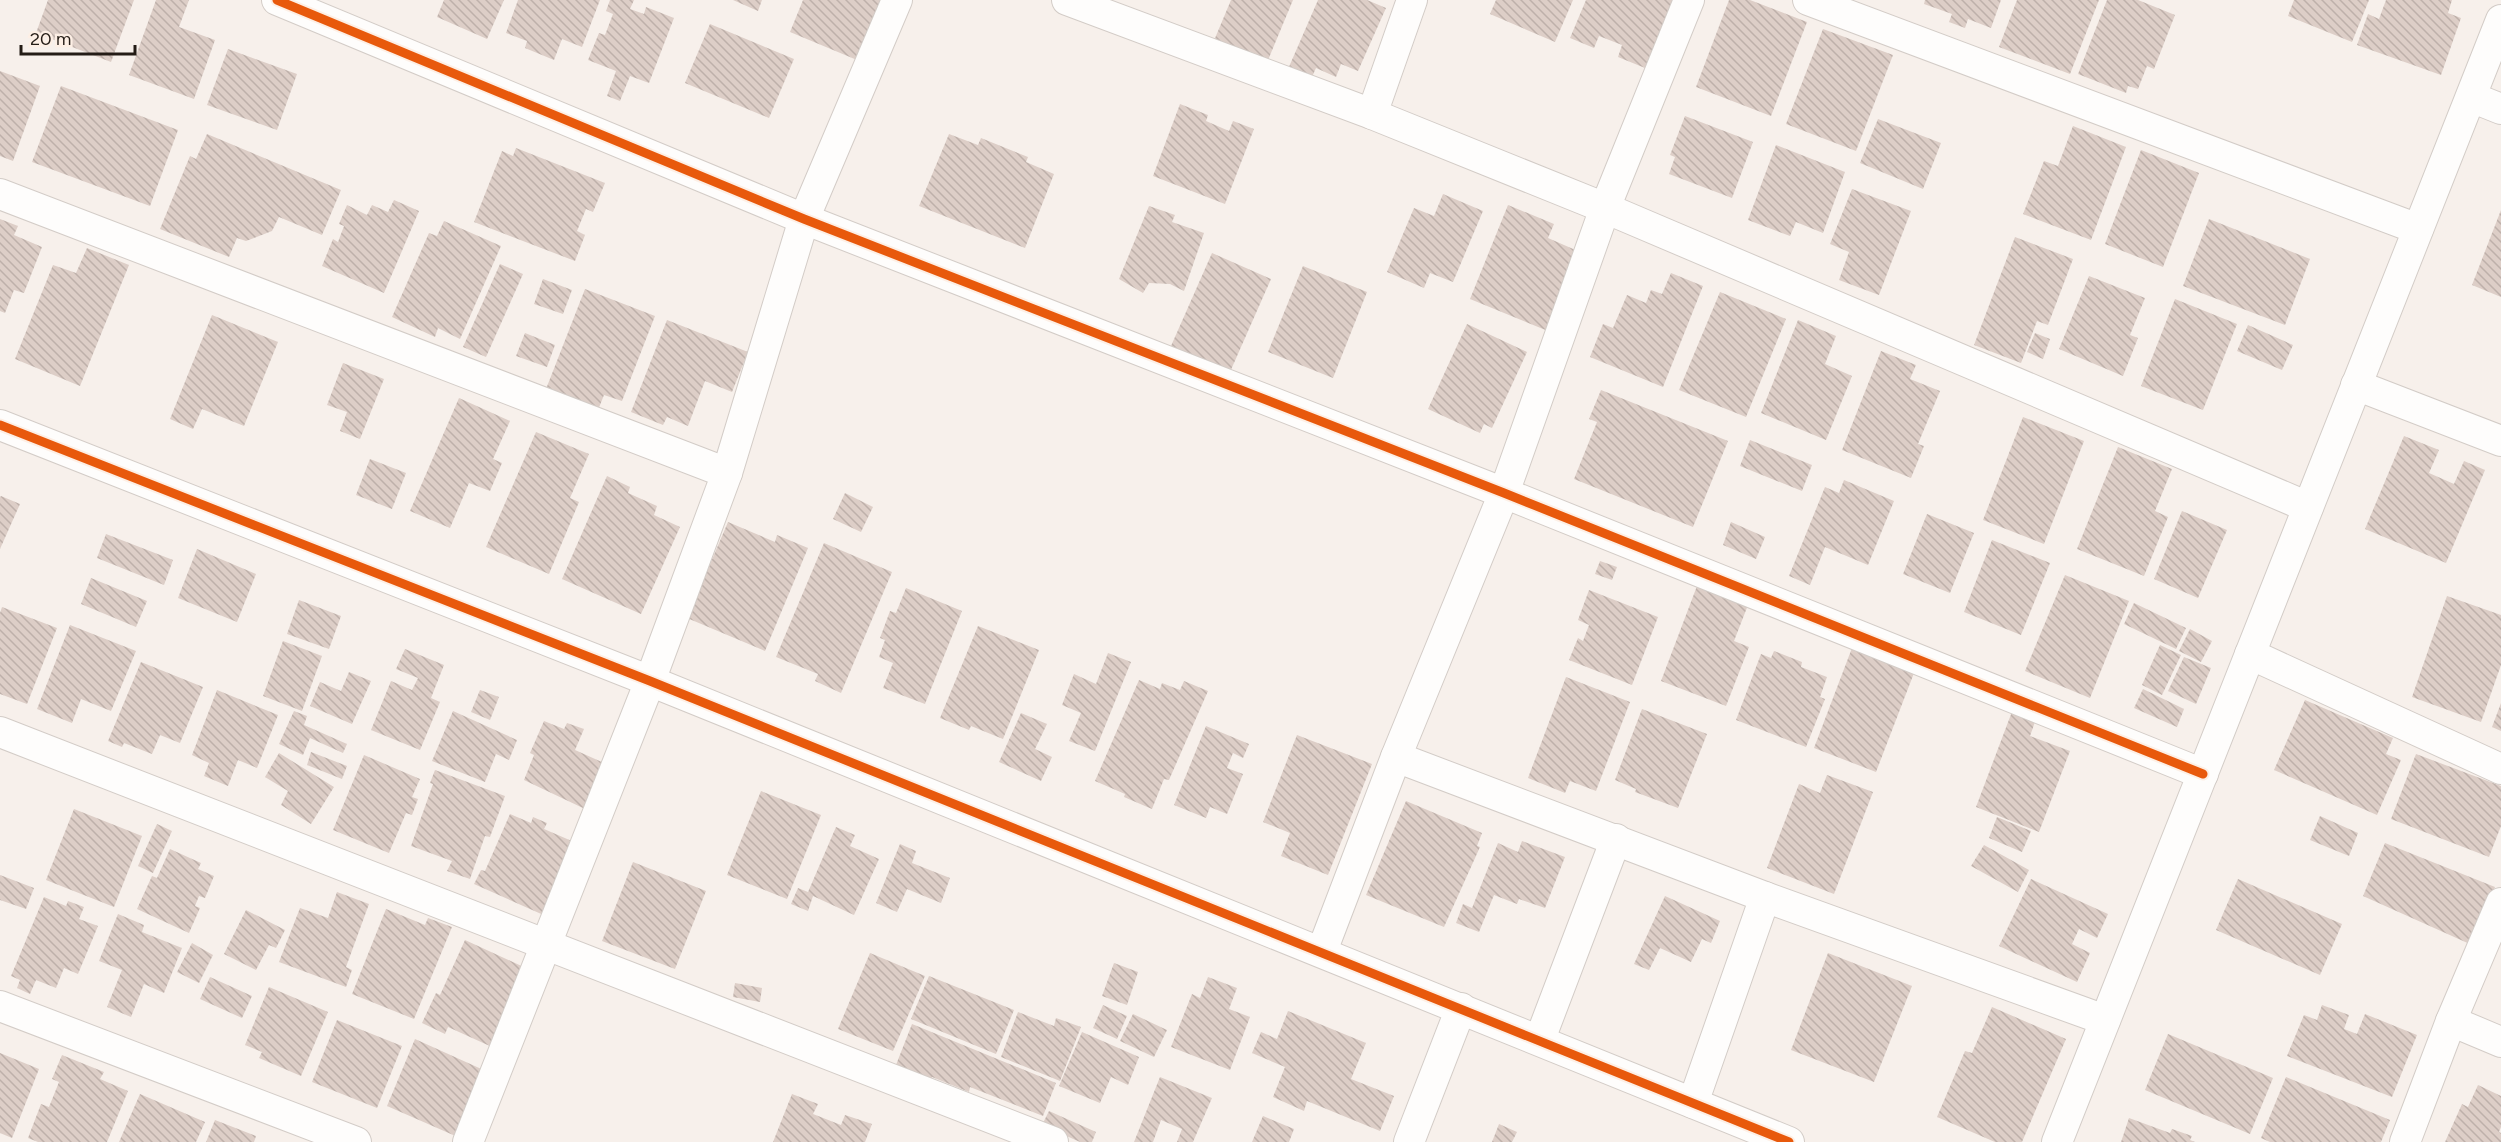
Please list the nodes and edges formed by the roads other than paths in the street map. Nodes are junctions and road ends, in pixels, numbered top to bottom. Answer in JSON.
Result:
{"nodes":[{"id":1,"x":278,"y":0,"type":"edge"},
{"id":2,"x":897,"y":0,"type":"edge"},
{"id":3,"x":1067,"y":0,"type":"edge"},
{"id":4,"x":1412,"y":0,"type":"edge"},
{"id":5,"x":1689,"y":0,"type":"edge"},
{"id":6,"x":1808,"y":0,"type":"edge"},
{"id":7,"x":2501,"y":20,"type":"edge"},
{"id":8,"x":2471,"y":97,"type":"junction"},
{"id":9,"x":2501,"y":109,"type":"edge"},
{"id":10,"x":1372,"y":114,"type":"junction"},
{"id":11,"x":0,"y":194,"type":"edge"},
{"id":12,"x":1605,"y":208,"type":"junction"},
{"id":13,"x":804,"y":219,"type":"junction"},
{"id":14,"x":2418,"y":229,"type":"junction"},
{"id":15,"x":2356,"y":385,"type":"junction"},
{"id":16,"x":0,"y":425,"type":"edge"},
{"id":17,"x":2501,"y":441,"type":"edge"},
{"id":18,"x":727,"y":473,"type":"junction"},
{"id":19,"x":1504,"y":493,"type":"junction"},
{"id":20,"x":2308,"y":507,"type":"junction"},
{"id":21,"x":2250,"y":654,"type":"junction"},
{"id":22,"x":650,"y":681,"type":"junction"},
{"id":23,"x":0,"y":732,"type":"edge"},
{"id":24,"x":1396,"y":757,"type":"junction"},
{"id":25,"x":2501,"y":769,"type":"edge"},
{"id":26,"x":2203,"y":774,"type":"junction"},
{"id":27,"x":1616,"y":839,"type":"junction"},
{"id":28,"x":1765,"y":897,"type":"junction"},
{"id":29,"x":2501,"y":903,"type":"edge"},
{"id":30,"x":545,"y":946,"type":"junction"},
{"id":31,"x":1322,"y":951,"type":"junction"},
{"id":32,"x":0,"y":1006,"type":"edge"},
{"id":33,"x":1461,"y":1008,"type":"junction"},
{"id":34,"x":2105,"y":1020,"type":"junction"},
{"id":35,"x":2451,"y":1021,"type":"junction"},
{"id":36,"x":1540,"y":1040,"type":"junction"},
{"id":37,"x":2501,"y":1042,"type":"edge"},
{"id":38,"x":1693,"y":1103,"type":"junction"},
{"id":39,"x":356,"y":1142,"type":"edge"},
{"id":40,"x":468,"y":1142,"type":"edge"},
{"id":41,"x":1053,"y":1142,"type":"edge"},
{"id":42,"x":1409,"y":1142,"type":"edge"},
{"id":43,"x":1790,"y":1142,"type":"edge"},
{"id":44,"x":2057,"y":1142,"type":"edge"},
{"id":45,"x":2405,"y":1142,"type":"edge"}],
"edges":[{"from":1,"to":13,"type":"street"},
{"from":2,"to":13,"type":"street"},
{"from":3,"to":10,"type":"street"},
{"from":4,"to":10,"type":"street"},
{"from":5,"to":12,"type":"street"},
{"from":6,"to":14,"type":"street"},
{"from":7,"to":8,"type":"street"},
{"from":8,"to":9,"type":"street"},
{"from":8,"to":14,"type":"street"},
{"from":10,"to":12,"type":"street"},
{"from":11,"to":18,"type":"street"},
{"from":12,"to":19,"type":"street"},
{"from":12,"to":20,"type":"street"},
{"from":13,"to":18,"type":"street"},
{"from":13,"to":19,"type":"street"},
{"from":14,"to":15,"type":"street"},
{"from":15,"to":17,"type":"street"},
{"from":15,"to":20,"type":"street"},
{"from":16,"to":22,"type":"street"},
{"from":18,"to":22,"type":"street"},
{"from":19,"to":24,"type":"street"},
{"from":19,"to":26,"type":"street"},
{"from":20,"to":21,"type":"street"},
{"from":21,"to":25,"type":"street"},
{"from":21,"to":26,"type":"street"},
{"from":22,"to":30,"type":"street"},
{"from":22,"to":31,"type":"street"},
{"from":23,"to":30,"type":"street"},
{"from":24,"to":27,"type":"street"},
{"from":24,"to":31,"type":"street"},
{"from":26,"to":34,"type":"street"},
{"from":27,"to":28,"type":"street"},
{"from":27,"to":36,"type":"street"},
{"from":28,"to":34,"type":"street"},
{"from":28,"to":38,"type":"street"},
{"from":29,"to":35,"type":"street"},
{"from":30,"to":40,"type":"street"},
{"from":30,"to":41,"type":"street"},
{"from":31,"to":33,"type":"street"},
{"from":32,"to":39,"type":"street"},
{"from":33,"to":36,"type":"street"},
{"from":33,"to":42,"type":"street"},
{"from":34,"to":44,"type":"street"},
{"from":35,"to":37,"type":"street"},
{"from":35,"to":45,"type":"street"},
{"from":36,"to":38,"type":"street"},
{"from":38,"to":43,"type":"street"}]}
